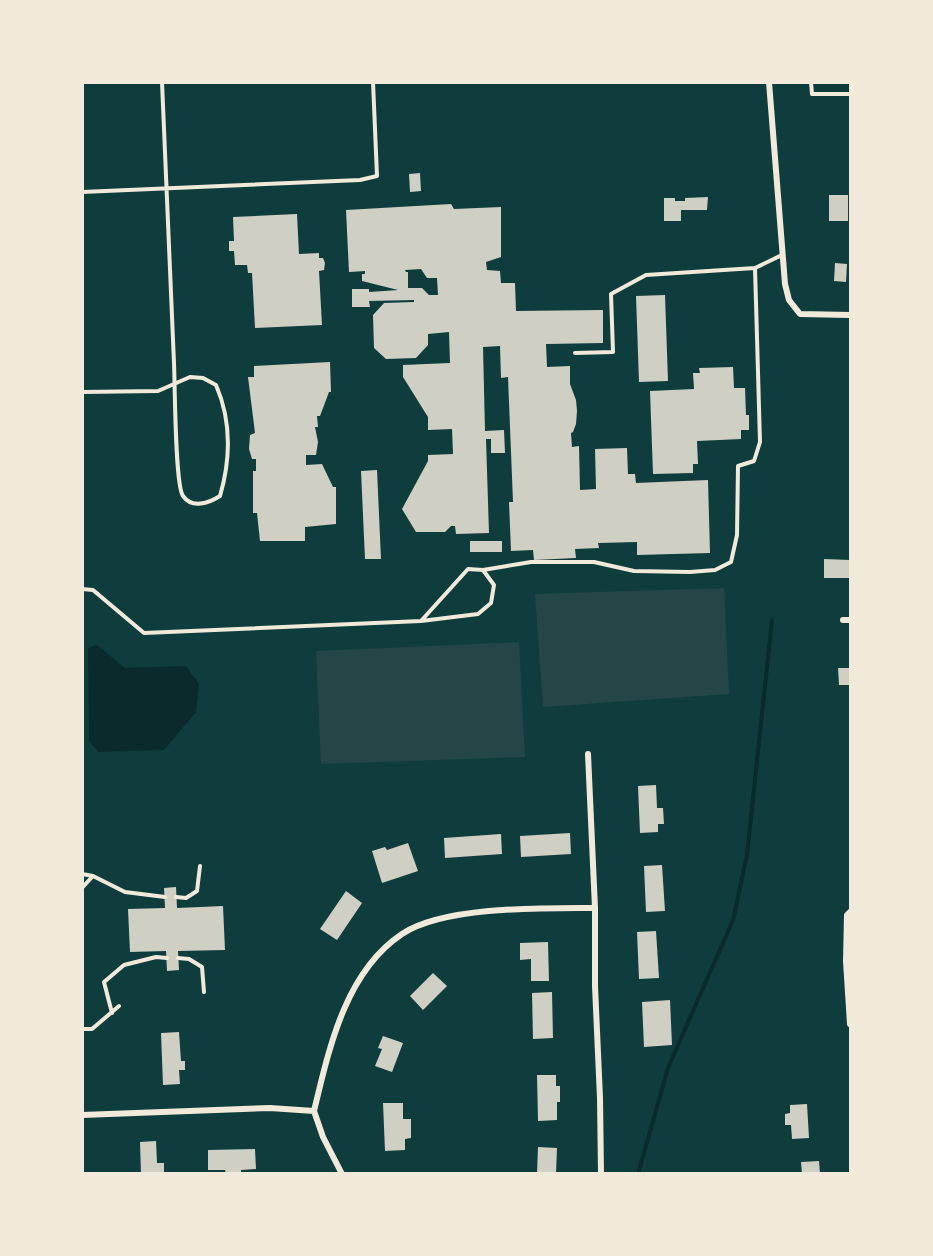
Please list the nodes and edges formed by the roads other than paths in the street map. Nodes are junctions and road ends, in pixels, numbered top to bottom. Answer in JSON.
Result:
{"nodes":[{"id":1,"x":162,"y":82,"type":"edge"},
{"id":2,"x":373,"y":82,"type":"edge"},
{"id":3,"x":769,"y":82,"type":"edge"},
{"id":4,"x":811,"y":82,"type":"edge"},
{"id":5,"x":850,"y":94,"type":"edge"},
{"id":6,"x":166,"y":189,"type":"junction"},
{"id":7,"x":82,"y":192,"type":"edge"},
{"id":8,"x":783,"y":255,"type":"junction"},
{"id":9,"x":755,"y":268,"type":"junction"},
{"id":10,"x":850,"y":315,"type":"edge"},
{"id":11,"x":575,"y":353,"type":"dead end"},
{"id":12,"x":175,"y":384,"type":"junction"},
{"id":13,"x":82,"y":392,"type":"edge"},
{"id":14,"x":483,"y":570,"type":"junction"},
{"id":15,"x":82,"y":589,"type":"edge"},
{"id":16,"x":421,"y":621,"type":"junction"},
{"id":17,"x":588,"y":754,"type":"dead end"},
{"id":18,"x":200,"y":866,"type":"dead end"},
{"id":19,"x":82,"y":874,"type":"edge"},
{"id":20,"x":93,"y":876,"type":"junction"},
{"id":21,"x":82,"y":888,"type":"edge"},
{"id":22,"x":165,"y":897,"type":"dead end"},
{"id":23,"x":176,"y":897,"type":"dead end"},
{"id":24,"x":595,"y":908,"type":"junction"},
{"id":25,"x":849,"y":914,"type":"edge"},
{"id":26,"x":167,"y":958,"type":"dead end"},
{"id":27,"x":178,"y":958,"type":"dead end"},
{"id":28,"x":204,"y":992,"type":"dead end"},
{"id":29,"x":119,"y":1006,"type":"dead end"},
{"id":30,"x":112,"y":1013,"type":"junction"},
{"id":31,"x":850,"y":1024,"type":"edge"},
{"id":32,"x":82,"y":1029,"type":"edge"},
{"id":33,"x":314,"y":1111,"type":"junction"},
{"id":34,"x":82,"y":1115,"type":"edge"},
{"id":35,"x":342,"y":1173,"type":"edge"},
{"id":36,"x":601,"y":1173,"type":"edge"}],
"edges":[{"from":1,"to":6,"type":"lane"},
{"from":2,"to":6,"type":"lane"},
{"from":3,"to":8,"type":"street"},
{"from":4,"to":5,"type":"lane"},
{"from":6,"to":7,"type":"lane"},
{"from":6,"to":12,"type":"lane"},
{"from":8,"to":9,"type":"lane"},
{"from":8,"to":10,"type":"street"},
{"from":9,"to":11,"type":"lane"},
{"from":9,"to":14,"type":"lane"},
{"from":12,"to":12,"type":"lane"},
{"from":12,"to":13,"type":"lane"},
{"from":14,"to":16,"type":"lane"},
{"from":14,"to":16,"type":"lane"},
{"from":15,"to":16,"type":"lane"},
{"from":17,"to":24,"type":"street"},
{"from":18,"to":23,"type":"lane"},
{"from":19,"to":20,"type":"lane"},
{"from":20,"to":21,"type":"lane"},
{"from":20,"to":22,"type":"lane"},
{"from":24,"to":33,"type":"street"},
{"from":24,"to":36,"type":"street"},
{"from":25,"to":31,"type":"street"},
{"from":26,"to":30,"type":"lane"},
{"from":27,"to":28,"type":"lane"},
{"from":29,"to":30,"type":"lane"},
{"from":30,"to":32,"type":"lane"},
{"from":33,"to":34,"type":"street"},
{"from":33,"to":35,"type":"street"}]}
